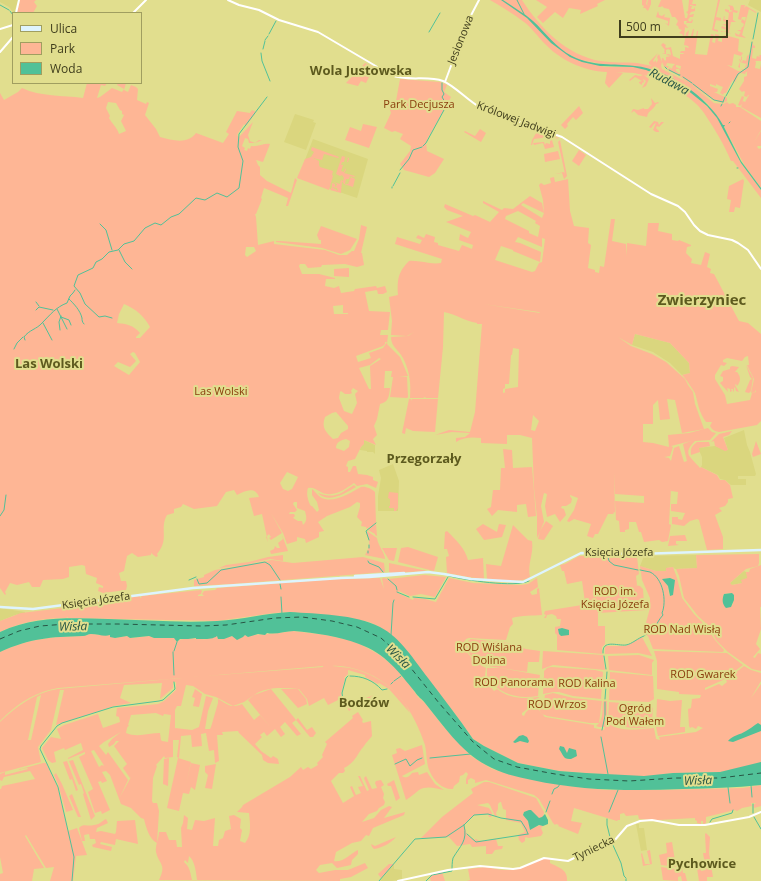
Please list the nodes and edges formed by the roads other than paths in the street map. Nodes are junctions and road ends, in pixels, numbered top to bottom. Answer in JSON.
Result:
{"nodes":[{"id":1,"x":19,"y":0,"type":"edge"},
{"id":2,"x":146,"y":0,"type":"edge"},
{"id":3,"x":228,"y":0,"type":"edge"},
{"id":4,"x":479,"y":0,"type":"edge"},
{"id":5,"x":16,"y":12,"type":"edge"},
{"id":6,"x":134,"y":12,"type":"edge"},
{"id":7,"x":12,"y":26,"type":"edge"},
{"id":8,"x":0,"y":29,"type":"edge"},
{"id":9,"x":12,"y":38,"type":"edge"},
{"id":10,"x":0,"y":52,"type":"edge"},
{"id":11,"x":445,"y":82,"type":"junction"},
{"id":12,"x":761,"y":269,"type":"edge"},
{"id":13,"x":761,"y":550,"type":"edge"},
{"id":14,"x":413,"y":573,"type":"junction"},
{"id":15,"x":340,"y":578,"type":"junction"},
{"id":16,"x":0,"y":607,"type":"edge"},
{"id":17,"x":761,"y":812,"type":"edge"},
{"id":18,"x":398,"y":881,"type":"edge"}],
"edges":[{"from":1,"to":5,"type":"street"},
{"from":2,"to":6,"type":"street"},
{"from":3,"to":11,"type":"street"},
{"from":4,"to":11,"type":"street","name":"Jesionowa"},
{"from":7,"to":8,"type":"street"},
{"from":9,"to":10,"type":"street"},
{"from":11,"to":12,"type":"street","name":"Królowej Jadwigi"},
{"from":13,"to":14,"type":"main road","name":"Księcia Józefa"},
{"from":14,"to":15,"type":"main road","name":"Księcia Józefa"},
{"from":14,"to":15,"type":"main road","name":"Księcia Józefa"},
{"from":15,"to":16,"type":"main road","name":"Księcia Józefa"},
{"from":17,"to":18,"type":"street","name":"Tyniecka"}]}
